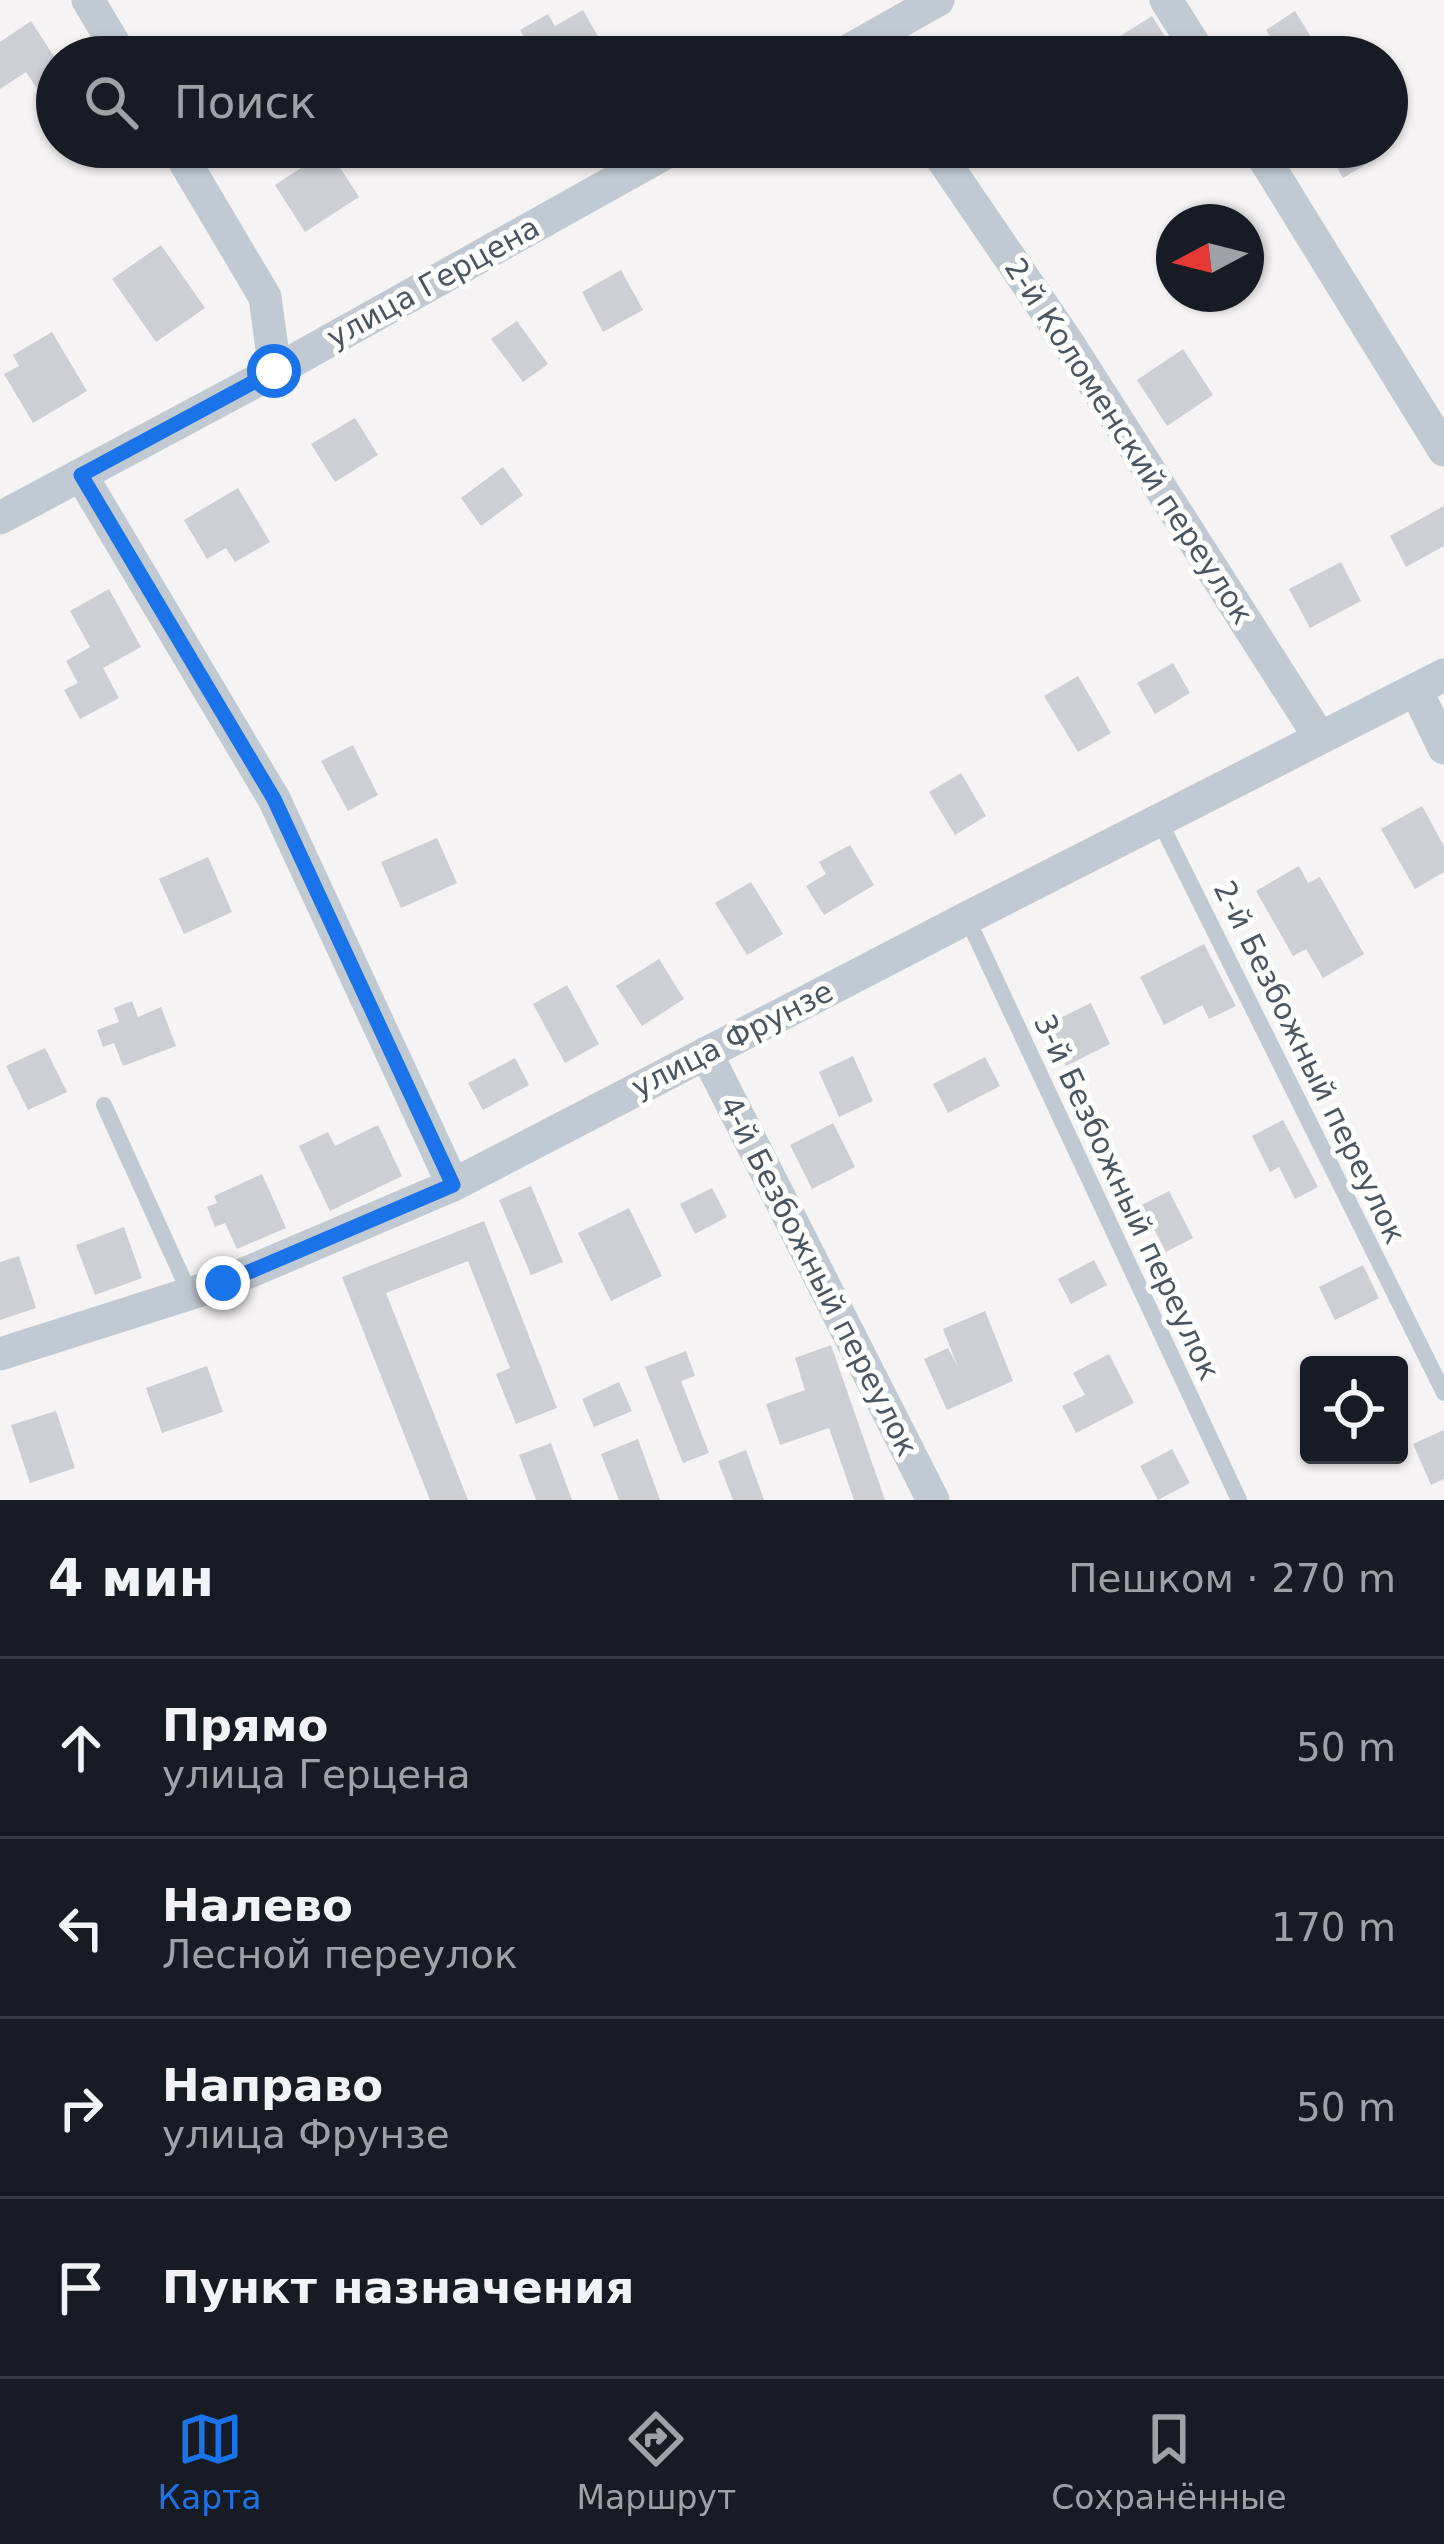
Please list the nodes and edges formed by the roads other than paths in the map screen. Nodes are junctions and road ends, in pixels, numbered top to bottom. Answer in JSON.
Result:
{"nodes":[{"id":1,"x":88,"y":0,"type":"edge"},
{"id":2,"x":938,"y":0,"type":"edge"},
{"id":3,"x":1166,"y":0,"type":"edge"},
{"id":4,"x":109,"y":36,"type":"edge"},
{"id":5,"x":882,"y":36,"type":"edge"},
{"id":6,"x":1189,"y":36,"type":"edge"},
{"id":7,"x":189,"y":168,"type":"edge"},
{"id":8,"x":638,"y":168,"type":"edge"},
{"id":9,"x":948,"y":168,"type":"edge"},
{"id":10,"x":1270,"y":168,"type":"edge"},
{"id":11,"x":274,"y":371,"type":"junction"},
{"id":12,"x":1444,"y":450,"type":"edge"},
{"id":13,"x":81,"y":475,"type":"junction"},
{"id":14,"x":0,"y":518,"type":"edge"},
{"id":15,"x":1430,"y":682,"type":"edge"},
{"id":16,"x":1320,"y":738,"type":"junction"},
{"id":17,"x":1444,"y":748,"type":"edge"},
{"id":18,"x":1159,"y":820,"type":"junction"},
{"id":19,"x":967,"y":918,"type":"junction"},
{"id":20,"x":706,"y":1052,"type":"junction"},
{"id":21,"x":104,"y":1105,"type":"dead end"},
{"id":22,"x":453,"y":1185,"type":"junction"},
{"id":23,"x":190,"y":1295,"type":"junction"},
{"id":24,"x":0,"y":1354,"type":"edge"},
{"id":25,"x":1444,"y":1393,"type":"edge"},
{"id":26,"x":933,"y":1500,"type":"edge"},
{"id":27,"x":1239,"y":1500,"type":"edge"}],
"edges":[{"from":1,"to":4,"type":"street"},
{"from":2,"to":5,"type":"street"},
{"from":3,"to":6,"type":"street"},
{"from":7,"to":11,"type":"street"},
{"from":8,"to":11,"type":"street","name":"улица Герцена"},
{"from":9,"to":16,"type":"street","name":"2-й Коломенский переулок"},
{"from":10,"to":12,"type":"street"},
{"from":11,"to":13,"type":"street","name":"улица Герцена"},
{"from":13,"to":14,"type":"street","name":"улица Герцена"},
{"from":13,"to":22,"type":"street"},
{"from":15,"to":16,"type":"street","name":"улица Фрунзе"},
{"from":15,"to":17,"type":"street"},
{"from":16,"to":18,"type":"street","name":"улица Фрунзе"},
{"from":18,"to":19,"type":"street","name":"улица Фрунзе"},
{"from":18,"to":25,"type":"lane","name":"2-й Безбожный переулок"},
{"from":19,"to":20,"type":"street","name":"улица Фрунзе"},
{"from":19,"to":27,"type":"lane","name":"3-й Безбожный переулок"},
{"from":20,"to":22,"type":"street","name":"улица Фрунзе"},
{"from":20,"to":26,"type":"street","name":"4-й Безбожный переулок"},
{"from":21,"to":23,"type":"lane"},
{"from":22,"to":23,"type":"street","name":"улица Фрунзе"},
{"from":23,"to":24,"type":"street","name":"улица Фрунзе"}]}
